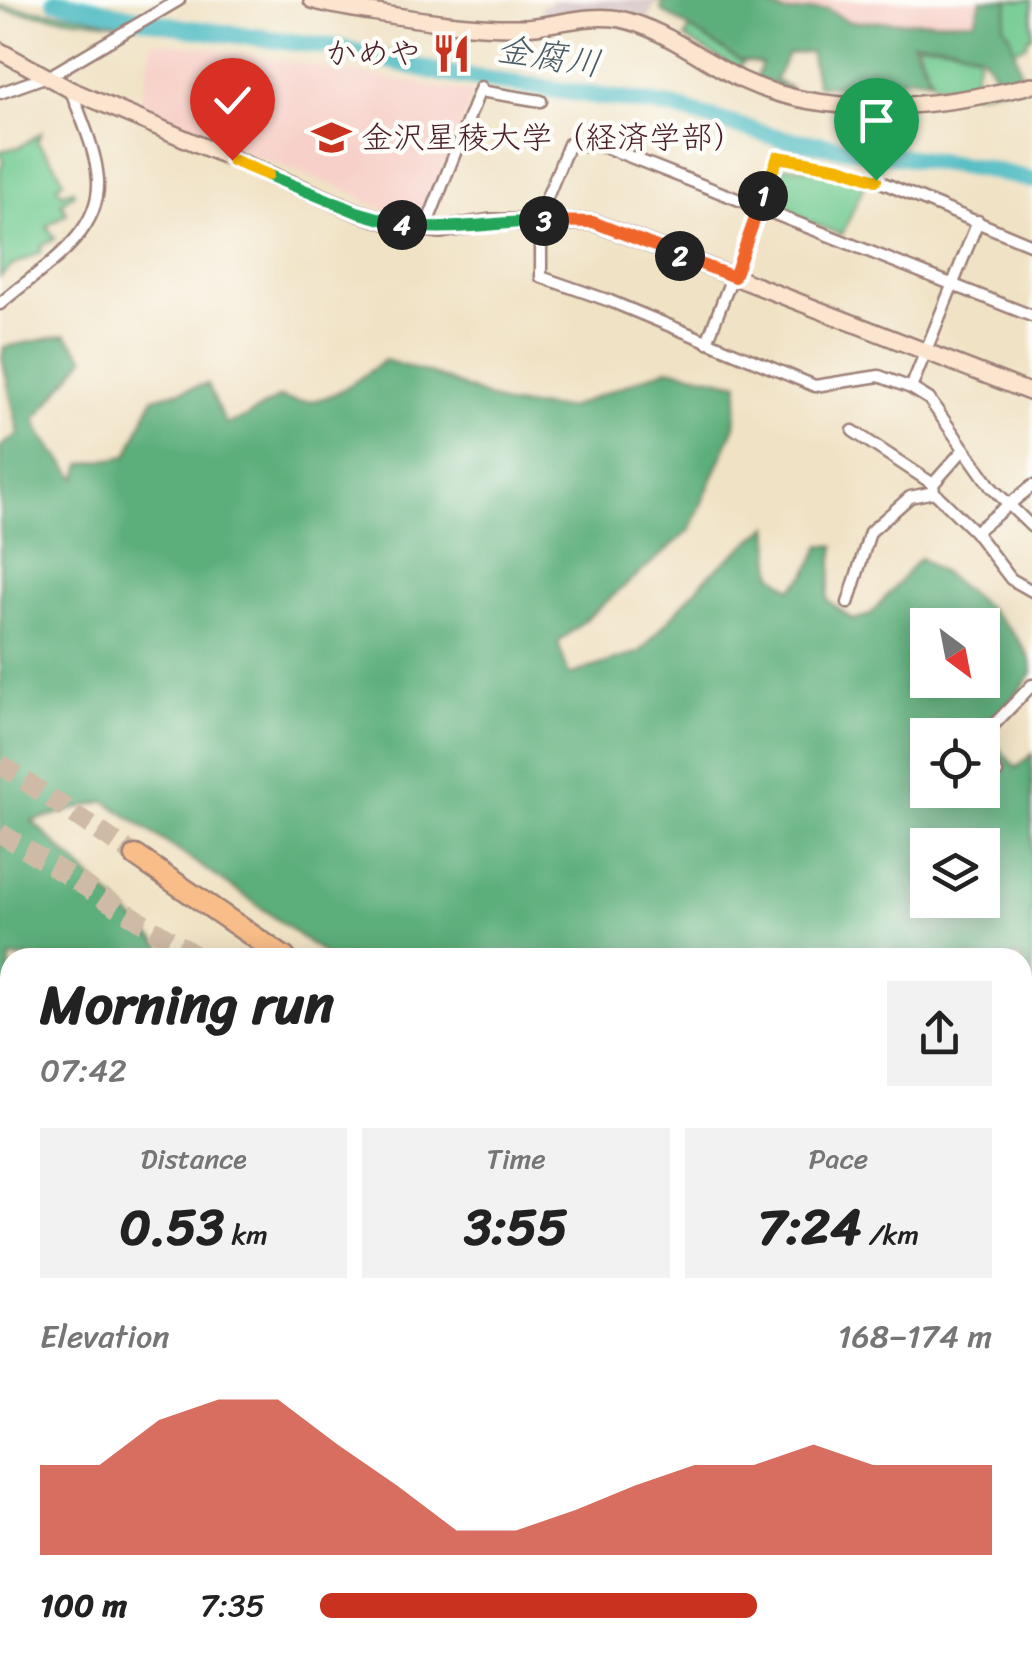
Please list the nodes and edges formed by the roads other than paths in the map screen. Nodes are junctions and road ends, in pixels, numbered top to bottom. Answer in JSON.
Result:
{"nodes":[{"id":1,"x":179,"y":0,"type":"edge"},
{"id":2,"x":312,"y":0,"type":"edge"},
{"id":3,"x":354,"y":4,"type":"edge"},
{"id":4,"x":0,"y":52,"type":"edge"},
{"id":5,"x":45,"y":77,"type":"junction"},
{"id":6,"x":1032,"y":84,"type":"edge"},
{"id":7,"x":71,"y":90,"type":"junction"},
{"id":8,"x":0,"y":94,"type":"edge"},
{"id":9,"x":542,"y":101,"type":"dead end"},
{"id":10,"x":758,"y":207,"type":"junction"},
{"id":11,"x":541,"y":221,"type":"junction"},
{"id":12,"x":978,"y":221,"type":"junction"},
{"id":13,"x":425,"y":229,"type":"junction"},
{"id":14,"x":1032,"y":244,"type":"edge"},
{"id":15,"x":734,"y":277,"type":"junction"},
{"id":16,"x":954,"y":285,"type":"junction"},
{"id":17,"x":0,"y":304,"type":"edge"},
{"id":18,"x":1032,"y":316,"type":"edge"},
{"id":19,"x":707,"y":342,"type":"junction"},
{"id":20,"x":926,"y":352,"type":"junction"},
{"id":21,"x":911,"y":388,"type":"junction"},
{"id":22,"x":1032,"y":393,"type":"edge"},
{"id":23,"x":852,"y":431,"type":"dead end"},
{"id":24,"x":964,"y":448,"type":"junction"},
{"id":25,"x":1032,"y":486,"type":"edge"},
{"id":26,"x":933,"y":488,"type":"junction"},
{"id":27,"x":1011,"y":504,"type":"junction"},
{"id":28,"x":1032,"y":527,"type":"edge"},
{"id":29,"x":975,"y":532,"type":"junction"},
{"id":30,"x":1032,"y":591,"type":"edge"},
{"id":31,"x":848,"y":603,"type":"dead end"},
{"id":32,"x":1032,"y":685,"type":"edge"},
{"id":33,"x":1000,"y":718,"type":"edge"},
{"id":34,"x":136,"y":856,"type":"tunnel mouth"},
{"id":35,"x":269,"y":948,"type":"edge"}],
"edges":[{"from":1,"to":5,"type":"street"},
{"from":2,"to":3,"type":"street"},
{"from":3,"to":6,"type":"street"},
{"from":4,"to":5,"type":"street"},
{"from":5,"to":7,"type":"street"},
{"from":5,"to":8,"type":"street"},
{"from":7,"to":13,"type":"street"},
{"from":7,"to":17,"type":"street"},
{"from":9,"to":13,"type":"street"},
{"from":10,"to":11,"type":"street"},
{"from":10,"to":12,"type":"street"},
{"from":10,"to":15,"type":"street"},
{"from":10,"to":16,"type":"street"},
{"from":11,"to":13,"type":"street"},
{"from":11,"to":15,"type":"street"},
{"from":11,"to":19,"type":"street"},
{"from":12,"to":14,"type":"street"},
{"from":12,"to":16,"type":"street"},
{"from":15,"to":19,"type":"street"},
{"from":15,"to":20,"type":"street"},
{"from":16,"to":18,"type":"street"},
{"from":16,"to":20,"type":"street"},
{"from":19,"to":21,"type":"street"},
{"from":20,"to":21,"type":"street"},
{"from":20,"to":22,"type":"street"},
{"from":21,"to":24,"type":"street"},
{"from":23,"to":26,"type":"street"},
{"from":24,"to":26,"type":"street"},
{"from":24,"to":27,"type":"street"},
{"from":25,"to":27,"type":"street"},
{"from":26,"to":29,"type":"street"},
{"from":26,"to":31,"type":"street"},
{"from":27,"to":28,"type":"street"},
{"from":27,"to":29,"type":"street"},
{"from":29,"to":30,"type":"street"},
{"from":32,"to":33,"type":"street"},
{"from":34,"to":35,"type":"highway"}]}
